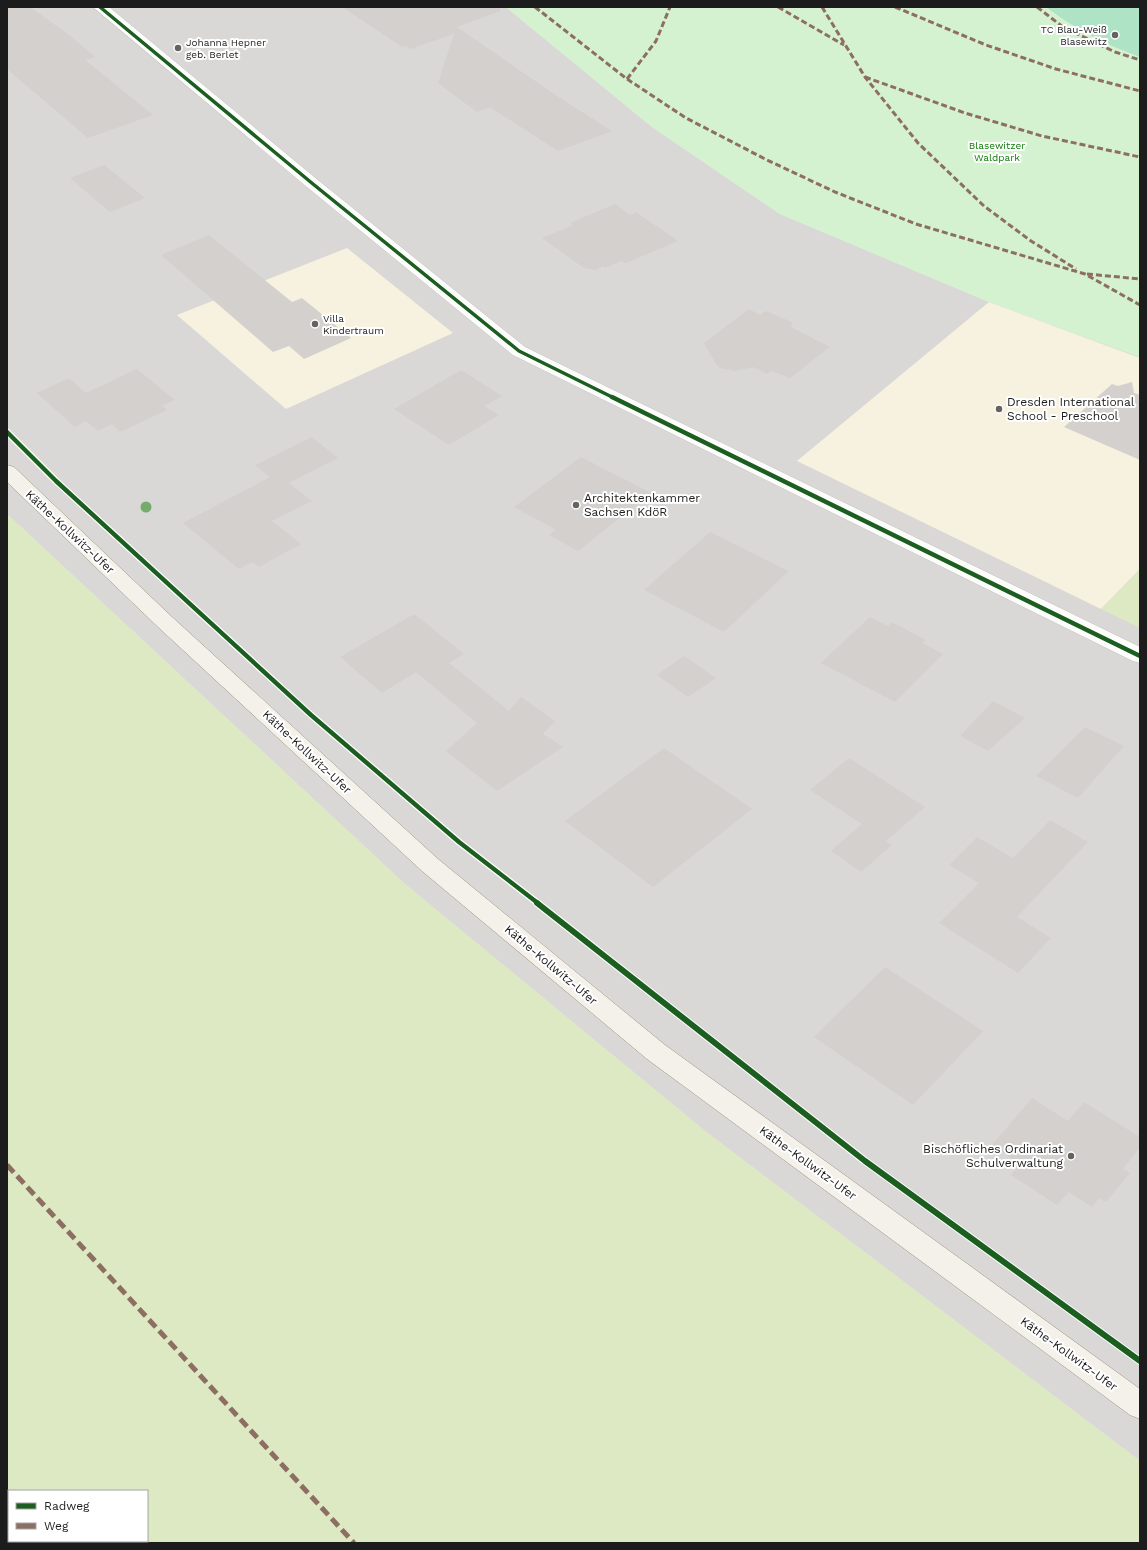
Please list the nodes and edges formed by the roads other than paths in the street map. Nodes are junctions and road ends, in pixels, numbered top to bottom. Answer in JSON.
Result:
{"nodes":[{"id":1,"x":100,"y":7,"type":"edge"},
{"id":2,"x":7,"y":471,"type":"edge"},
{"id":3,"x":1140,"y":656,"type":"edge"},
{"id":4,"x":1140,"y":1406,"type":"edge"}],
"edges":[{"from":1,"to":3,"type":"street"},
{"from":2,"to":4,"type":"main road","name":"Käthe-Kollwitz-Ufer"}]}
